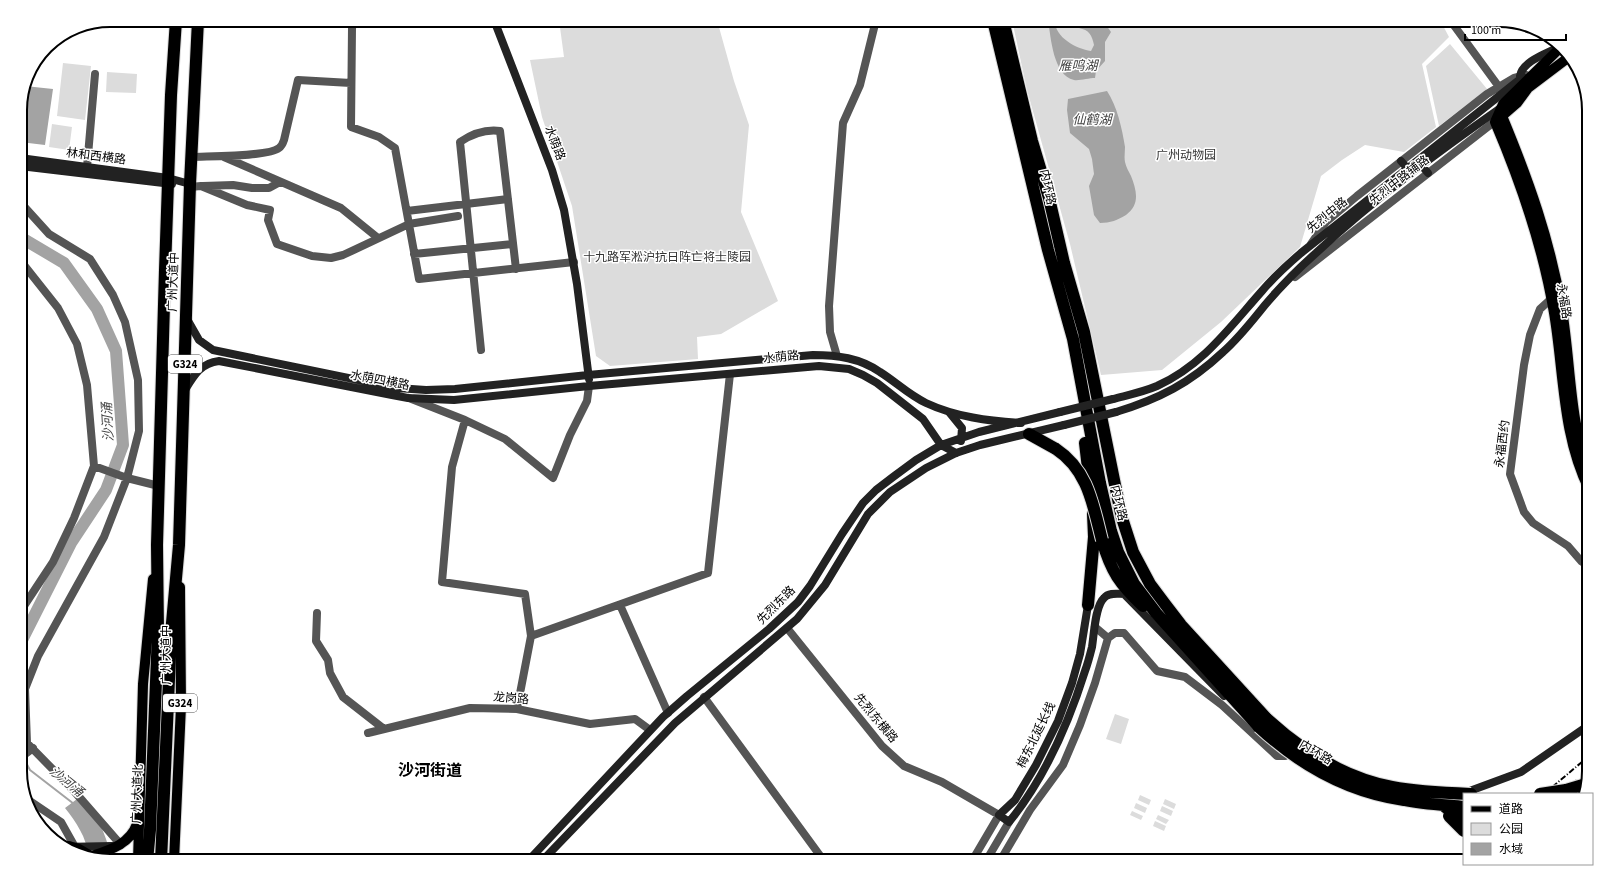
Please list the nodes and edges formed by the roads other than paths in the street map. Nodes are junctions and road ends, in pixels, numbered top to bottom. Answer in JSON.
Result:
{"nodes":[{"id":1,"x":176,"y":27,"type":"edge"},
{"id":2,"x":198,"y":27,"type":"edge"},
{"id":3,"x":352,"y":27,"type":"edge"},
{"id":4,"x":497,"y":27,"type":"edge"},
{"id":5,"x":874,"y":27,"type":"edge"},
{"id":6,"x":995,"y":27,"type":"edge"},
{"id":7,"x":1005,"y":27,"type":"edge"},
{"id":8,"x":1455,"y":27,"type":"edge"},
{"id":9,"x":1557,"y":50,"type":"edge"},
{"id":10,"x":1565,"y":59,"type":"edge"},
{"id":11,"x":95,"y":74,"type":"dead end"},
{"id":12,"x":1524,"y":81,"type":"junction"},
{"id":13,"x":352,"y":84,"type":"junction"},
{"id":14,"x":1501,"y":90,"type":"junction"},
{"id":15,"x":1498,"y":114,"type":"junction"},
{"id":16,"x":1470,"y":118,"type":"junction"},
{"id":17,"x":221,"y":155,"type":"junction"},
{"id":18,"x":27,"y":159,"type":"edge"},
{"id":19,"x":191,"y":161,"type":"junction"},
{"id":20,"x":1401,"y":161,"type":"junction"},
{"id":21,"x":168,"y":163,"type":"junction"},
{"id":22,"x":1422,"y":166,"type":"junction"},
{"id":23,"x":27,"y":167,"type":"edge"},
{"id":24,"x":87,"y":167,"type":"junction"},
{"id":25,"x":1407,"y":168,"type":"junction"},
{"id":26,"x":1428,"y":174,"type":"junction"},
{"id":27,"x":168,"y":181,"type":"junction"},
{"id":28,"x":280,"y":182,"type":"junction"},
{"id":29,"x":193,"y":186,"type":"junction"},
{"id":30,"x":508,"y":199,"type":"junction"},
{"id":31,"x":466,"y":204,"type":"junction"},
{"id":32,"x":167,"y":208,"type":"junction"},
{"id":33,"x":189,"y":208,"type":"junction"},
{"id":34,"x":27,"y":210,"type":"edge"},
{"id":35,"x":407,"y":211,"type":"junction"},
{"id":36,"x":458,"y":216,"type":"dead end"},
{"id":37,"x":409,"y":224,"type":"junction"},
{"id":38,"x":378,"y":238,"type":"junction"},
{"id":39,"x":513,"y":244,"type":"junction"},
{"id":40,"x":1310,"y":245,"type":"junction"},
{"id":41,"x":470,"y":248,"type":"junction"},
{"id":42,"x":414,"y":254,"type":"junction"},
{"id":43,"x":574,"y":262,"type":"junction"},
{"id":44,"x":516,"y":268,"type":"junction"},
{"id":45,"x":27,"y":269,"type":"edge"},
{"id":46,"x":474,"y":273,"type":"junction"},
{"id":47,"x":1281,"y":286,"type":"junction"},
{"id":48,"x":1551,"y":299,"type":"junction"},
{"id":49,"x":1064,"y":309,"type":"junction"},
{"id":50,"x":186,"y":317,"type":"junction"},
{"id":51,"x":481,"y":350,"type":"dead end"},
{"id":52,"x":837,"y":356,"type":"junction"},
{"id":53,"x":1202,"y":356,"type":"junction"},
{"id":54,"x":1210,"y":364,"type":"junction"},
{"id":55,"x":730,"y":374,"type":"junction"},
{"id":56,"x":588,"y":375,"type":"junction"},
{"id":57,"x":589,"y":386,"type":"junction"},
{"id":58,"x":184,"y":394,"type":"junction"},
{"id":59,"x":408,"y":398,"type":"junction"},
{"id":60,"x":949,"y":411,"type":"junction"},
{"id":61,"x":1060,"y":412,"type":"joint"},
{"id":62,"x":465,"y":420,"type":"junction"},
{"id":63,"x":1021,"y":423,"type":"junction"},
{"id":64,"x":1029,"y":434,"type":"junction"},
{"id":65,"x":963,"y":438,"type":"junction"},
{"id":66,"x":942,"y":445,"type":"junction"},
{"id":67,"x":1582,"y":446,"type":"edge"},
{"id":68,"x":956,"y":453,"type":"junction"},
{"id":69,"x":94,"y":466,"type":"junction"},
{"id":70,"x":1582,"y":471,"type":"edge"},
{"id":71,"x":127,"y":478,"type":"junction"},
{"id":72,"x":159,"y":486,"type":"junction"},
{"id":73,"x":157,"y":545,"type":"junction"},
{"id":74,"x":179,"y":545,"type":"junction"},
{"id":75,"x":1582,"y":562,"type":"edge"},
{"id":76,"x":27,"y":601,"type":"edge"},
{"id":77,"x":620,"y":605,"type":"junction"},
{"id":78,"x":1088,"y":605,"type":"joint"},
{"id":79,"x":317,"y":613,"type":"dead end"},
{"id":80,"x":1095,"y":627,"type":"junction"},
{"id":81,"x":787,"y":628,"type":"junction"},
{"id":82,"x":530,"y":636,"type":"junction"},
{"id":83,"x":1108,"y":638,"type":"junction"},
{"id":84,"x":1186,"y":648,"type":"junction"},
{"id":85,"x":27,"y":684,"type":"edge"},
{"id":86,"x":687,"y":696,"type":"junction"},
{"id":87,"x":704,"y":697,"type":"junction"},
{"id":88,"x":695,"y":705,"type":"junction"},
{"id":89,"x":517,"y":709,"type":"junction"},
{"id":90,"x":668,"y":713,"type":"junction"},
{"id":91,"x":154,"y":728,"type":"joint"},
{"id":92,"x":384,"y":729,"type":"junction"},
{"id":93,"x":650,"y":730,"type":"junction"},
{"id":94,"x":1582,"y":730,"type":"edge"},
{"id":95,"x":368,"y":733,"type":"dead end"},
{"id":96,"x":27,"y":743,"type":"edge"},
{"id":97,"x":31,"y":750,"type":"junction"},
{"id":98,"x":27,"y":753,"type":"edge"},
{"id":99,"x":1285,"y":756,"type":"junction"},
{"id":100,"x":1374,"y":783,"type":"junction"},
{"id":101,"x":1580,"y":786,"type":"edge"},
{"id":102,"x":1463,"y":793,"type":"edge"},
{"id":103,"x":1464,"y":793,"type":"edge"},
{"id":104,"x":1546,"y":793,"type":"edge"},
{"id":105,"x":1463,"y":794,"type":"edge"},
{"id":106,"x":1404,"y":801,"type":"junction"},
{"id":107,"x":33,"y":803,"type":"edge"},
{"id":108,"x":1463,"y":807,"type":"edge"},
{"id":109,"x":1000,"y":815,"type":"junction"},
{"id":110,"x":138,"y":818,"type":"junction"},
{"id":111,"x":1463,"y":818,"type":"edge"},
{"id":112,"x":1009,"y":822,"type":"junction"},
{"id":113,"x":1463,"y":830,"type":"edge"},
{"id":114,"x":68,"y":843,"type":"edge"},
{"id":115,"x":121,"y":845,"type":"junction"},
{"id":116,"x":98,"y":853,"type":"edge"},
{"id":117,"x":138,"y":854,"type":"edge"},
{"id":118,"x":148,"y":854,"type":"edge"},
{"id":119,"x":161,"y":854,"type":"edge"},
{"id":120,"x":174,"y":854,"type":"edge"},
{"id":121,"x":535,"y":854,"type":"edge"},
{"id":122,"x":549,"y":854,"type":"edge"},
{"id":123,"x":819,"y":854,"type":"edge"},
{"id":124,"x":976,"y":854,"type":"edge"},
{"id":125,"x":990,"y":854,"type":"edge"},
{"id":126,"x":1004,"y":854,"type":"edge"}],
"edges":[{"from":1,"to":21,"type":"highway","name":"广州大道中","number":"G324"},
{"from":2,"to":19,"type":"highway","name":"广州大道中","number":"G324"},
{"from":3,"to":13,"type":"street"},
{"from":4,"to":43,"type":"main road","name":"水荫路"},
{"from":5,"to":52,"type":"street"},
{"from":6,"to":49,"type":"highway","name":"内环路"},
{"from":7,"to":100,"type":"highway","name":"内环路","bridge":true},
{"from":8,"to":14,"type":"street"},
{"from":9,"to":12,"type":"main road"},
{"from":10,"to":12,"type":"main road"},
{"from":11,"to":24,"type":"street"},
{"from":12,"to":14,"type":"street","name":"先烈中路辅路"},
{"from":12,"to":15,"type":"main road"},
{"from":13,"to":17,"type":"street"},
{"from":13,"to":35,"type":"street"},
{"from":14,"to":16,"type":"main road","name":"先烈中路"},
{"from":14,"to":20,"type":"street","name":"先烈中路辅路"},
{"from":15,"to":16,"type":"main road"},
{"from":15,"to":22,"type":"main road","name":"先烈中路"},
{"from":15,"to":26,"type":"street","name":"先烈中路辅路"},
{"from":15,"to":48,"type":"main road","name":"永福路"},
{"from":15,"to":67,"type":"main road","name":"永福路"},
{"from":16,"to":25,"type":"main road","name":"先烈中路"},
{"from":17,"to":19,"type":"street"},
{"from":17,"to":28,"type":"street"},
{"from":18,"to":24,"type":"main road","name":"林和西横路"},
{"from":19,"to":21,"type":"highway"},
{"from":19,"to":29,"type":"highway","name":"广州大道中","number":"G324"},
{"from":20,"to":25,"type":"main road"},
{"from":20,"to":40,"type":"street","name":"先烈中路辅路"},
{"from":21,"to":27,"type":"highway","name":"广州大道中","number":"G324"},
{"from":22,"to":26,"type":"main road"},
{"from":22,"to":47,"type":"main road","name":"先烈中路"},
{"from":23,"to":27,"type":"main road","name":"林和西横路"},
{"from":24,"to":27,"type":"main road","name":"林和西横路"},
{"from":25,"to":40,"type":"main road","name":"先烈中路"},
{"from":26,"to":47,"type":"street","name":"先烈中路辅路"},
{"from":27,"to":29,"type":"main road"},
{"from":27,"to":32,"type":"highway","name":"广州大道中","number":"G324"},
{"from":28,"to":29,"type":"street"},
{"from":28,"to":38,"type":"street"},
{"from":29,"to":33,"type":"highway","name":"广州大道中","number":"G324"},
{"from":29,"to":38,"type":"street"},
{"from":30,"to":31,"type":"street"},
{"from":30,"to":31,"type":"street"},
{"from":30,"to":39,"type":"street"},
{"from":31,"to":35,"type":"street"},
{"from":31,"to":41,"type":"street"},
{"from":32,"to":33,"type":"highway"},
{"from":32,"to":72,"type":"highway","name":"广州大道中","number":"G324"},
{"from":33,"to":50,"type":"highway","name":"广州大道中","number":"G324"},
{"from":34,"to":71,"type":"street"},
{"from":35,"to":37,"type":"street"},
{"from":36,"to":37,"type":"street"},
{"from":37,"to":38,"type":"street"},
{"from":37,"to":42,"type":"street"},
{"from":39,"to":41,"type":"street"},
{"from":39,"to":44,"type":"street"},
{"from":40,"to":53,"type":"main road","name":"先烈中路"},
{"from":41,"to":42,"type":"street"},
{"from":41,"to":46,"type":"street"},
{"from":42,"to":46,"type":"street"},
{"from":43,"to":44,"type":"street"},
{"from":43,"to":56,"type":"main road","name":"水荫路"},
{"from":44,"to":46,"type":"street"},
{"from":45,"to":69,"type":"street"},
{"from":46,"to":51,"type":"street"},
{"from":47,"to":54,"type":"main road","name":"先烈中路"},
{"from":48,"to":70,"type":"main road","name":"永福路"},
{"from":48,"to":75,"type":"street","name":"永福西约"},
{"from":49,"to":78,"type":"highway"},
{"from":49,"to":84,"type":"highway","name":"内环路"},
{"from":50,"to":56,"type":"main road","name":"水荫四横路"},
{"from":50,"to":58,"type":"highway","name":"广州大道中","number":"G324"},
{"from":52,"to":56,"type":"main road","name":"水荫路"},
{"from":52,"to":60,"type":"main road","name":"水荫路"},
{"from":53,"to":54,"type":"main road"},
{"from":53,"to":61,"type":"main road","name":"先烈中路","bridge":true},
{"from":54,"to":64,"type":"main road","name":"先烈东路","bridge":true},
{"from":55,"to":57,"type":"main road","name":"水荫路"},
{"from":55,"to":66,"type":"main road","name":"水荫路"},
{"from":55,"to":77,"type":"street"},
{"from":56,"to":57,"type":"main road","name":"水荫路"},
{"from":57,"to":59,"type":"main road","name":"水荫四横路"},
{"from":57,"to":62,"type":"street"},
{"from":58,"to":59,"type":"main road","name":"水荫四横路"},
{"from":58,"to":74,"type":"highway","name":"广州大道中","number":"G324"},
{"from":59,"to":62,"type":"street"},
{"from":60,"to":63,"type":"main road","name":"水荫路"},
{"from":60,"to":65,"type":"main road"},
{"from":61,"to":63,"type":"main road","name":"先烈东路"},
{"from":62,"to":82,"type":"street"},
{"from":63,"to":65,"type":"main road","name":"先烈东路"},
{"from":64,"to":68,"type":"main road","name":"先烈东路"},
{"from":64,"to":84,"type":"highway","bridge":true},
{"from":65,"to":66,"type":"main road","name":"先烈东路"},
{"from":65,"to":68,"type":"main road"},
{"from":66,"to":68,"type":"main road","name":"水荫路"},
{"from":66,"to":86,"type":"main road","name":"先烈东路"},
{"from":68,"to":81,"type":"main road","name":"先烈东路"},
{"from":69,"to":71,"type":"street"},
{"from":69,"to":76,"type":"street"},
{"from":71,"to":72,"type":"street"},
{"from":71,"to":85,"type":"street"},
{"from":72,"to":73,"type":"highway","name":"广州大道中","number":"G324"},
{"from":73,"to":91,"type":"highway","name":"广州大道中"},
{"from":73,"to":110,"type":"main road","name":"广州大道中","number":"G324"},
{"from":74,"to":119,"type":"highway","name":"广州大道中"},
{"from":74,"to":120,"type":"main road","name":"广州大道中","number":"G324"},
{"from":77,"to":82,"type":"street"},
{"from":77,"to":90,"type":"street"},
{"from":78,"to":109,"type":"main road","name":"梅东北延长线"},
{"from":79,"to":92,"type":"street"},
{"from":80,"to":83,"type":"street"},
{"from":80,"to":99,"type":"main road","name":"梅东北延长线"},
{"from":80,"to":112,"type":"main road","name":"梅东北延长线"},
{"from":81,"to":87,"type":"main road","name":"先烈东路"},
{"from":81,"to":109,"type":"street","name":"先烈东横路"},
{"from":82,"to":89,"type":"street"},
{"from":83,"to":99,"type":"street"},
{"from":83,"to":126,"type":"street"},
{"from":84,"to":106,"type":"highway","name":"内环路","bridge":true},
{"from":86,"to":88,"type":"main road"},
{"from":86,"to":90,"type":"main road","name":"先烈东路"},
{"from":87,"to":88,"type":"main road","name":"先烈东路"},
{"from":87,"to":123,"type":"street"},
{"from":88,"to":122,"type":"main road","name":"先烈东路"},
{"from":89,"to":92,"type":"street","name":"龙岗路"},
{"from":89,"to":93,"type":"street","name":"龙岗路"},
{"from":90,"to":93,"type":"main road","name":"先烈东路"},
{"from":91,"to":118,"type":"highway","name":"广州大道北"},
{"from":92,"to":95,"type":"street","name":"龙岗路"},
{"from":93,"to":121,"type":"main road","name":"先烈东路"},
{"from":94,"to":103,"type":"main road"},
{"from":96,"to":97,"type":"street"},
{"from":97,"to":98,"type":"street"},
{"from":97,"to":115,"type":"street"},
{"from":99,"to":102,"type":"main road"},
{"from":100,"to":105,"type":"highway","name":"内环路","bridge":true},
{"from":100,"to":111,"type":"highway","bridge":true},
{"from":101,"to":104,"type":"highway","bridge":true},
{"from":106,"to":108,"type":"highway","name":"内环路","bridge":true},
{"from":106,"to":113,"type":"highway","bridge":true},
{"from":107,"to":114,"type":"street"},
{"from":109,"to":112,"type":"main road","name":"先烈东横路"},
{"from":109,"to":124,"type":"street","name":"梅东北延长线"},
{"from":110,"to":115,"type":"main road","number":"G324"},
{"from":110,"to":117,"type":"main road","name":"广州大道北"},
{"from":112,"to":125,"type":"street","name":"梅东北延长线"},
{"from":115,"to":116,"type":"main road","number":"G324"}]}
